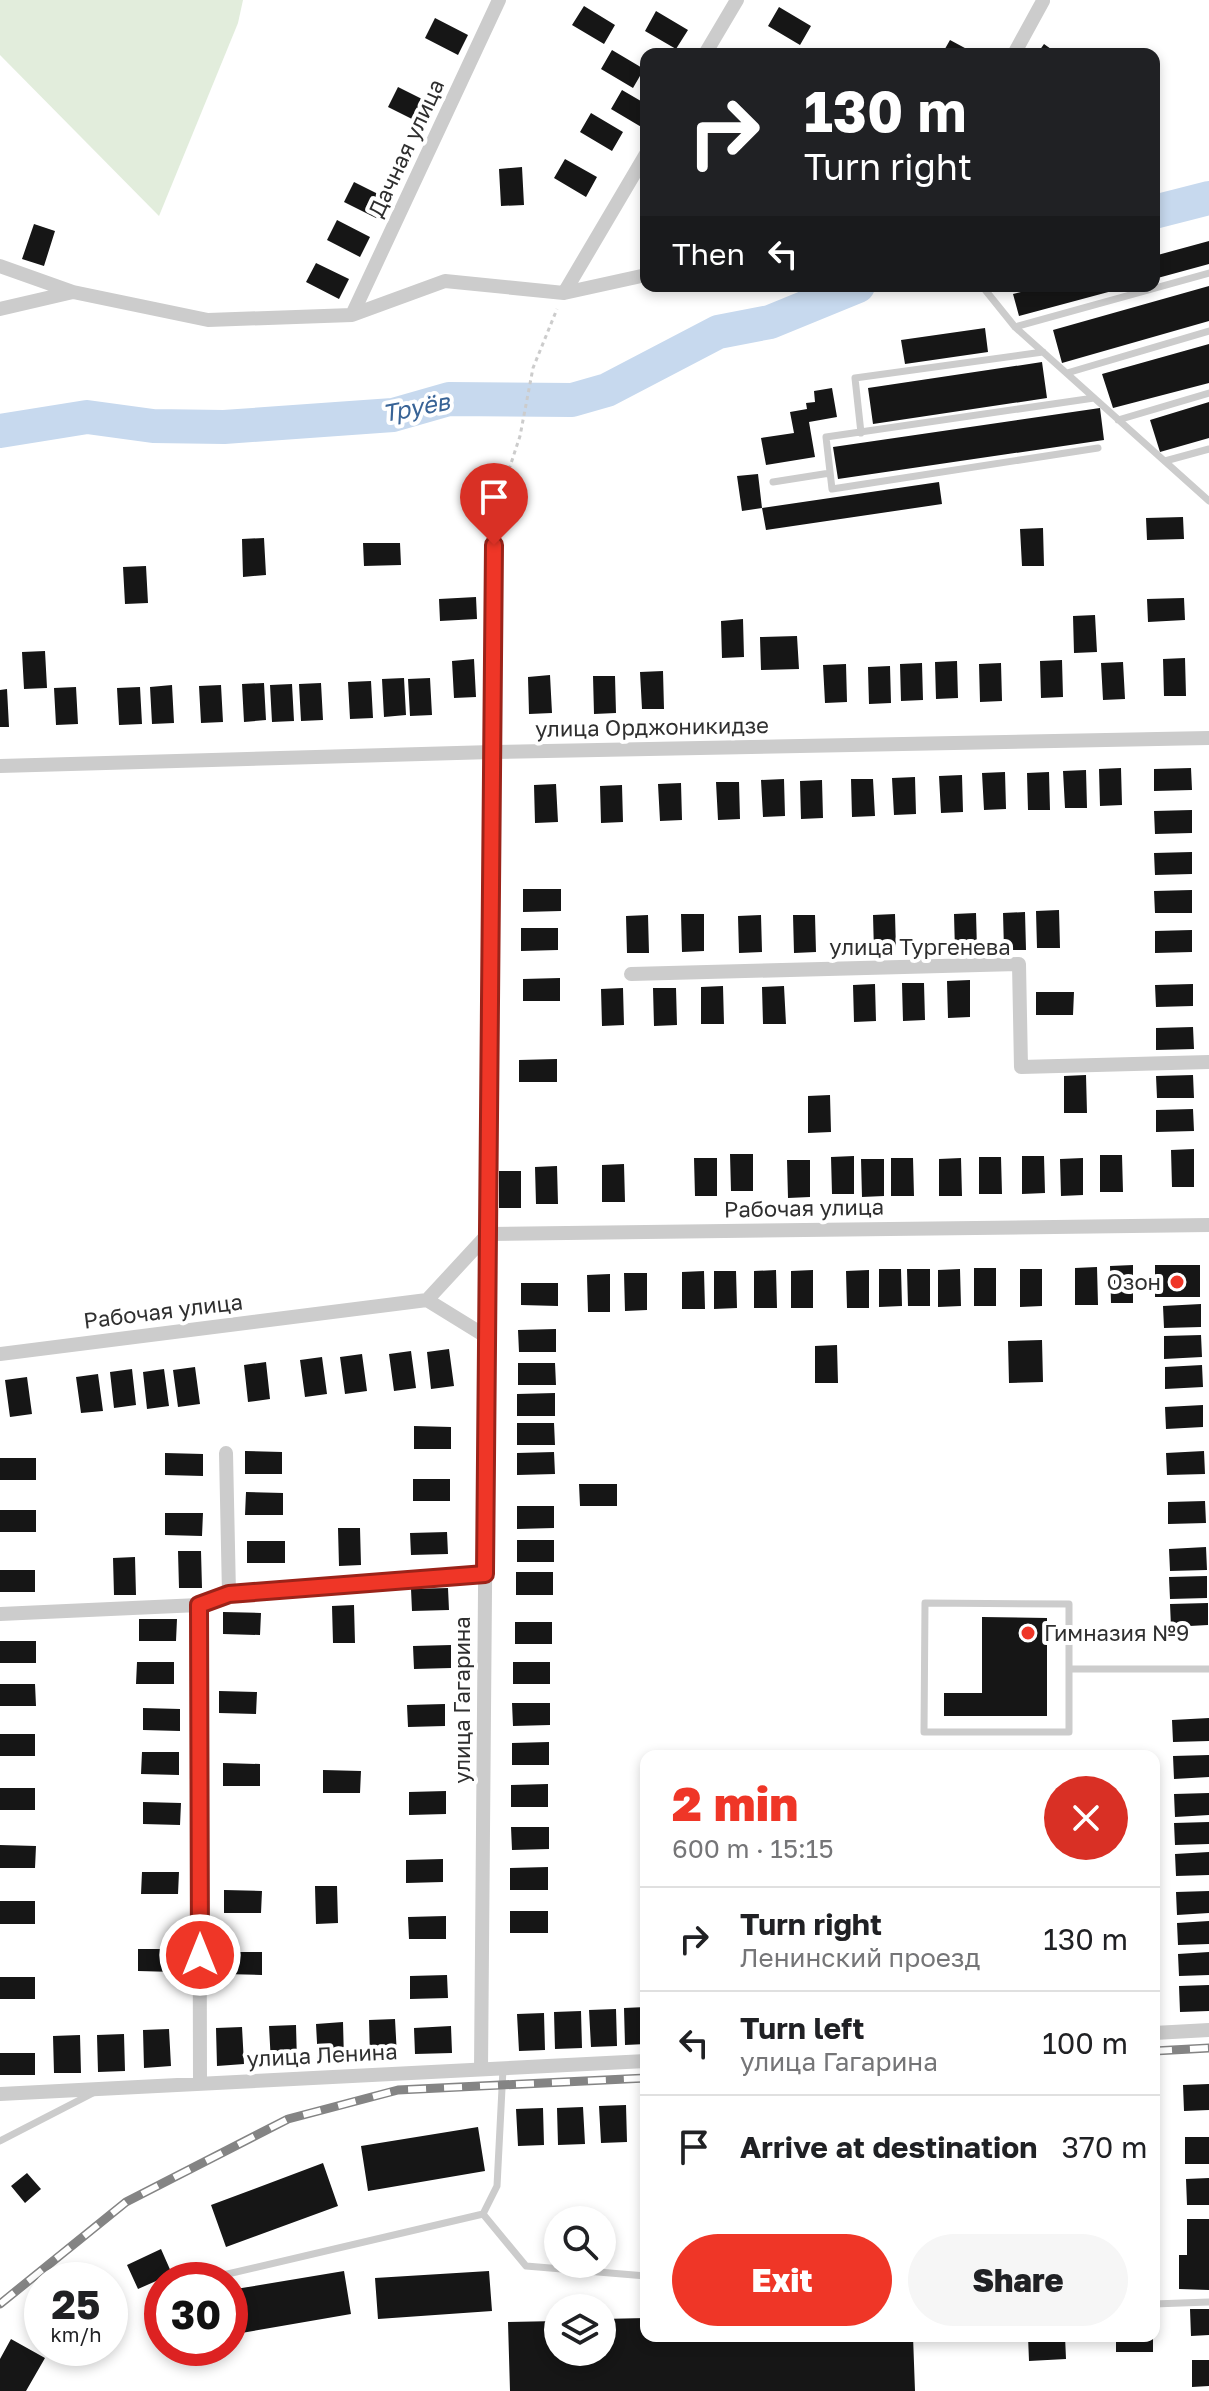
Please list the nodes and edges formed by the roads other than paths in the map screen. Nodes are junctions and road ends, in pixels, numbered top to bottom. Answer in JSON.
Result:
{"nodes":[{"id":1,"x":499,"y":0,"type":"edge"},
{"id":2,"x":737,"y":0,"type":"edge"},
{"id":3,"x":1043,"y":1,"type":"edge"},
{"id":4,"x":709,"y":48,"type":"edge"},
{"id":5,"x":1017,"y":48,"type":"edge"},
{"id":6,"x":640,"y":164,"type":"edge"},
{"id":7,"x":0,"y":266,"type":"edge"},
{"id":8,"x":1209,"y":273,"type":"edge"},
{"id":9,"x":640,"y":276,"type":"edge"},
{"id":10,"x":1160,"y":287,"type":"edge"},
{"id":11,"x":73,"y":292,"type":"junction"},
{"id":12,"x":987,"y":292,"type":"edge"},
{"id":13,"x":1141,"y":292,"type":"edge"},
{"id":14,"x":564,"y":293,"type":"junction"},
{"id":15,"x":0,"y":309,"type":"edge"},
{"id":16,"x":352,"y":315,"type":"junction"},
{"id":17,"x":1015,"y":327,"type":"junction"},
{"id":18,"x":1209,"y":331,"type":"edge"},
{"id":19,"x":1043,"y":352,"type":"junction"},
{"id":20,"x":1067,"y":373,"type":"junction"},
{"id":21,"x":1209,"y":393,"type":"edge"},
{"id":22,"x":1094,"y":398,"type":"junction"},
{"id":23,"x":1118,"y":420,"type":"junction"},
{"id":24,"x":861,"y":433,"type":"junction"},
{"id":25,"x":1098,"y":448,"type":"dead end"},
{"id":26,"x":1209,"y":449,"type":"edge"},
{"id":27,"x":1165,"y":461,"type":"junction"},
{"id":28,"x":830,"y":473,"type":"junction"},
{"id":29,"x":773,"y":482,"type":"dead end"},
{"id":30,"x":1209,"y":501,"type":"edge"},
{"id":31,"x":494,"y":516,"type":"road end"},
{"id":32,"x":1209,"y":738,"type":"edge"},
{"id":33,"x":492,"y":752,"type":"junction"},
{"id":34,"x":0,"y":766,"type":"edge"},
{"id":35,"x":631,"y":974,"type":"dead end"},
{"id":36,"x":1209,"y":1062,"type":"edge"},
{"id":37,"x":1209,"y":1225,"type":"edge"},
{"id":38,"x":488,"y":1234,"type":"junction"},
{"id":39,"x":427,"y":1300,"type":"junction"},
{"id":40,"x":487,"y":1337,"type":"junction"},
{"id":41,"x":0,"y":1354,"type":"edge"},
{"id":42,"x":226,"y":1453,"type":"dead end"},
{"id":43,"x":485,"y":1574,"type":"junction"},
{"id":44,"x":229,"y":1594,"type":"junction"},
{"id":45,"x":199,"y":1605,"type":"junction"},
{"id":46,"x":0,"y":1614,"type":"edge"},
{"id":47,"x":1069,"y":1669,"type":"junction"},
{"id":48,"x":1209,"y":1669,"type":"edge"},
{"id":49,"x":1209,"y":2030,"type":"edge"},
{"id":50,"x":1160,"y":2033,"type":"edge"},
{"id":51,"x":640,"y":2061,"type":"edge"},
{"id":52,"x":481,"y":2069,"type":"junction"},
{"id":53,"x":503,"y":2069,"type":"junction"},
{"id":54,"x":200,"y":2082,"type":"junction"},
{"id":55,"x":104,"y":2088,"type":"junction"},
{"id":56,"x":0,"y":2094,"type":"edge"},
{"id":57,"x":0,"y":2141,"type":"edge"},
{"id":58,"x":483,"y":2214,"type":"junction"},
{"id":59,"x":248,"y":2269,"type":"edge"},
{"id":60,"x":640,"y":2276,"type":"edge"},
{"id":61,"x":1209,"y":2302,"type":"edge"},
{"id":62,"x":1160,"y":2304,"type":"edge"}],
"edges":[{"from":1,"to":16,"type":"street","name":"Дачная улица"},
{"from":2,"to":4,"type":"street"},
{"from":3,"to":5,"type":"street"},
{"from":6,"to":14,"type":"street"},
{"from":7,"to":11,"type":"street"},
{"from":8,"to":10,"type":"lane"},
{"from":9,"to":14,"type":"street"},
{"from":11,"to":15,"type":"street"},
{"from":11,"to":16,"type":"street"},
{"from":12,"to":17,"type":"lane"},
{"from":13,"to":17,"type":"lane"},
{"from":14,"to":16,"type":"street"},
{"from":17,"to":19,"type":"lane"},
{"from":18,"to":20,"type":"lane"},
{"from":19,"to":20,"type":"lane"},
{"from":19,"to":24,"type":"lane"},
{"from":20,"to":22,"type":"lane"},
{"from":21,"to":23,"type":"lane"},
{"from":22,"to":23,"type":"lane"},
{"from":22,"to":24,"type":"lane"},
{"from":23,"to":27,"type":"lane"},
{"from":24,"to":28,"type":"lane"},
{"from":25,"to":28,"type":"lane"},
{"from":26,"to":27,"type":"lane"},
{"from":27,"to":30,"type":"lane"},
{"from":28,"to":29,"type":"lane"},
{"from":31,"to":33,"type":"street","name":"улица Гагарина"},
{"from":32,"to":33,"type":"street","name":"улица Орджоникидзе"},
{"from":33,"to":34,"type":"street","name":"улица Орджоникидзе"},
{"from":33,"to":38,"type":"street","name":"улица Гагарина"},
{"from":35,"to":36,"type":"street","name":"улица Тургенева"},
{"from":37,"to":38,"type":"street","name":"Рабочая улица"},
{"from":38,"to":39,"type":"street"},
{"from":38,"to":40,"type":"street","name":"улица Гагарина"},
{"from":39,"to":40,"type":"street"},
{"from":39,"to":41,"type":"street","name":"Рабочая улица"},
{"from":40,"to":43,"type":"street","name":"улица Гагарина"},
{"from":42,"to":44,"type":"street"},
{"from":43,"to":44,"type":"street"},
{"from":43,"to":52,"type":"street","name":"улица Гагарина"},
{"from":44,"to":45,"type":"street"},
{"from":45,"to":46,"type":"street"},
{"from":45,"to":54,"type":"street"},
{"from":47,"to":47,"type":"lane"},
{"from":47,"to":48,"type":"lane"},
{"from":49,"to":50,"type":"street"},
{"from":51,"to":53,"type":"street","name":"улица Ленина"},
{"from":52,"to":53,"type":"street","name":"улица Ленина"},
{"from":52,"to":54,"type":"street","name":"улица Ленина"},
{"from":53,"to":58,"type":"lane"},
{"from":54,"to":55,"type":"street","name":"улица Ленина"},
{"from":55,"to":56,"type":"street","name":"улица Ленина"},
{"from":55,"to":57,"type":"lane"},
{"from":58,"to":59,"type":"lane"},
{"from":58,"to":60,"type":"lane"},
{"from":61,"to":62,"type":"lane"}]}
